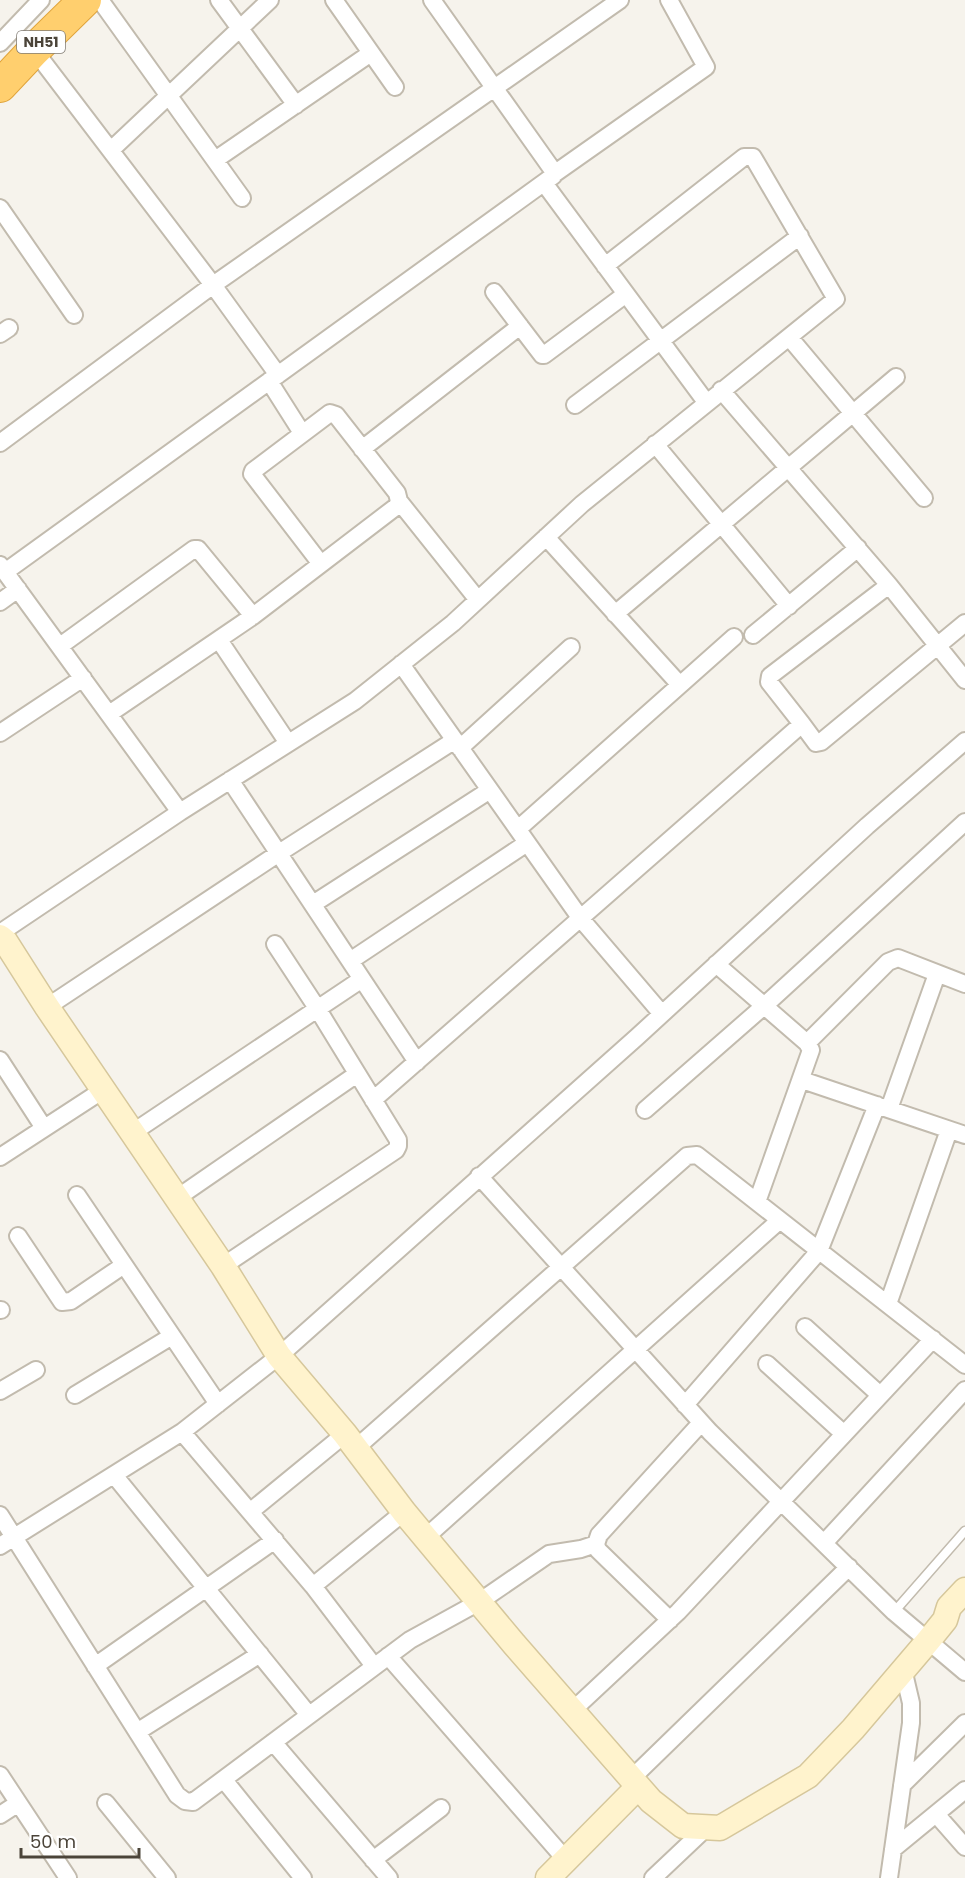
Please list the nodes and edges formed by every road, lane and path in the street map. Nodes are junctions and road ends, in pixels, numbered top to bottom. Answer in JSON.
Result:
{"nodes":[{"id":1,"x":41,"y":0,"type":"edge"},
{"id":2,"x":85,"y":0,"type":"edge"},
{"id":3,"x":100,"y":0,"type":"edge"},
{"id":4,"x":219,"y":0,"type":"edge"},
{"id":5,"x":270,"y":0,"type":"edge"},
{"id":6,"x":334,"y":0,"type":"edge"},
{"id":7,"x":432,"y":0,"type":"edge"},
{"id":8,"x":620,"y":0,"type":"edge"},
{"id":9,"x":669,"y":0,"type":"edge"},
{"id":10,"x":241,"y":29,"type":"junction"},
{"id":11,"x":0,"y":43,"type":"edge"},
{"id":12,"x":34,"y":50,"type":"junction"},
{"id":13,"x":371,"y":53,"type":"junction"},
{"id":14,"x":0,"y":86,"type":"edge"},
{"id":15,"x":395,"y":87,"type":"dead end"},
{"id":16,"x":495,"y":89,"type":"junction"},
{"id":17,"x":168,"y":96,"type":"junction"},
{"id":18,"x":296,"y":105,"type":"junction"},
{"id":19,"x":111,"y":150,"type":"junction"},
{"id":20,"x":215,"y":160,"type":"junction"},
{"id":21,"x":549,"y":178,"type":"junction"},
{"id":22,"x":242,"y":198,"type":"dead end"},
{"id":23,"x":0,"y":208,"type":"edge"},
{"id":24,"x":800,"y":236,"type":"junction"},
{"id":25,"x":605,"y":266,"type":"junction"},
{"id":26,"x":213,"y":285,"type":"junction"},
{"id":27,"x":494,"y":292,"type":"dead end"},
{"id":28,"x":626,"y":294,"type":"junction"},
{"id":29,"x":74,"y":315,"type":"dead end"},
{"id":30,"x":520,"y":326,"type":"junction"},
{"id":31,"x":789,"y":337,"type":"junction"},
{"id":32,"x":661,"y":341,"type":"junction"},
{"id":33,"x":896,"y":377,"type":"dead end"},
{"id":34,"x":273,"y":378,"type":"junction"},
{"id":35,"x":721,"y":390,"type":"junction"},
{"id":36,"x":706,"y":402,"type":"junction"},
{"id":37,"x":576,"y":405,"type":"dead end"},
{"id":38,"x":853,"y":413,"type":"junction"},
{"id":39,"x":302,"y":433,"type":"junction"},
{"id":40,"x":0,"y":443,"type":"edge"},
{"id":41,"x":655,"y":444,"type":"junction"},
{"id":42,"x":362,"y":449,"type":"junction"},
{"id":43,"x":789,"y":467,"type":"junction"},
{"id":44,"x":924,"y":498,"type":"dead end"},
{"id":45,"x":399,"y":501,"type":"junction"},
{"id":46,"x":721,"y":525,"type":"junction"},
{"id":47,"x":546,"y":537,"type":"junction"},
{"id":48,"x":858,"y":548,"type":"junction"},
{"id":49,"x":321,"y":564,"type":"junction"},
{"id":50,"x":2,"y":569,"type":"edge"},
{"id":51,"x":889,"y":585,"type":"junction"},
{"id":52,"x":18,"y":589,"type":"junction"},
{"id":53,"x":478,"y":600,"type":"junction"},
{"id":54,"x":0,"y":602,"type":"edge"},
{"id":55,"x":789,"y":606,"type":"junction"},
{"id":56,"x":615,"y":614,"type":"junction"},
{"id":57,"x":253,"y":616,"type":"junction"},
{"id":58,"x":965,"y":623,"type":"edge"},
{"id":59,"x":753,"y":635,"type":"dead end"},
{"id":60,"x":734,"y":637,"type":"dead end"},
{"id":61,"x":219,"y":640,"type":"junction"},
{"id":62,"x":60,"y":646,"type":"junction"},
{"id":63,"x":937,"y":646,"type":"junction"},
{"id":64,"x":571,"y":647,"type":"dead end"},
{"id":65,"x":402,"y":664,"type":"junction"},
{"id":66,"x":83,"y":678,"type":"junction"},
{"id":67,"x":965,"y":680,"type":"edge"},
{"id":68,"x":680,"y":686,"type":"junction"},
{"id":69,"x":109,"y":714,"type":"junction"},
{"id":70,"x":802,"y":724,"type":"junction"},
{"id":71,"x":0,"y":734,"type":"edge"},
{"id":72,"x":965,"y":741,"type":"edge"},
{"id":73,"x":288,"y":743,"type":"junction"},
{"id":74,"x":458,"y":744,"type":"junction"},
{"id":75,"x":231,"y":780,"type":"junction"},
{"id":76,"x":490,"y":789,"type":"junction"},
{"id":77,"x":180,"y":812,"type":"junction"},
{"id":78,"x":965,"y":822,"type":"edge"},
{"id":79,"x":523,"y":836,"type":"junction"},
{"id":80,"x":279,"y":853,"type":"junction"},
{"id":81,"x":313,"y":904,"type":"junction"},
{"id":82,"x":581,"y":919,"type":"junction"},
{"id":83,"x":0,"y":935,"type":"edge"},
{"id":84,"x":275,"y":944,"type":"dead end"},
{"id":85,"x":350,"y":962,"type":"junction"},
{"id":86,"x":716,"y":964,"type":"junction"},
{"id":87,"x":938,"y":974,"type":"junction"},
{"id":88,"x":362,"y":979,"type":"junction"},
{"id":89,"x":965,"y":984,"type":"edge"},
{"id":90,"x":764,"y":1006,"type":"junction"},
{"id":91,"x":46,"y":1007,"type":"junction"},
{"id":92,"x":317,"y":1008,"type":"junction"},
{"id":93,"x":662,"y":1014,"type":"junction"},
{"id":94,"x":807,"y":1043,"type":"junction"},
{"id":95,"x":0,"y":1060,"type":"edge"},
{"id":96,"x":417,"y":1062,"type":"junction"},
{"id":97,"x":357,"y":1074,"type":"junction"},
{"id":98,"x":802,"y":1080,"type":"junction"},
{"id":99,"x":104,"y":1090,"type":"junction"},
{"id":100,"x":373,"y":1100,"type":"junction"},
{"id":101,"x":883,"y":1107,"type":"junction"},
{"id":102,"x":645,"y":1110,"type":"dead end"},
{"id":103,"x":44,"y":1128,"type":"junction"},
{"id":104,"x":957,"y":1132,"type":"edge"},
{"id":105,"x":132,"y":1133,"type":"junction"},
{"id":106,"x":0,"y":1157,"type":"edge"},
{"id":107,"x":479,"y":1176,"type":"junction"},
{"id":108,"x":77,"y":1195,"type":"dead end"},
{"id":109,"x":177,"y":1198,"type":"junction"},
{"id":110,"x":758,"y":1202,"type":"junction"},
{"id":111,"x":780,"y":1220,"type":"junction"},
{"id":112,"x":18,"y":1236,"type":"dead end"},
{"id":113,"x":819,"y":1251,"type":"junction"},
{"id":114,"x":124,"y":1265,"type":"junction"},
{"id":115,"x":224,"y":1266,"type":"junction"},
{"id":116,"x":561,"y":1267,"type":"junction"},
{"id":117,"x":888,"y":1304,"type":"junction"},
{"id":118,"x":805,"y":1327,"type":"dead end"},
{"id":119,"x":172,"y":1336,"type":"junction"},
{"id":120,"x":933,"y":1339,"type":"junction"},
{"id":121,"x":635,"y":1350,"type":"junction"},
{"id":122,"x":279,"y":1356,"type":"junction"},
{"id":123,"x":767,"y":1364,"type":"dead end"},
{"id":124,"x":965,"y":1364,"type":"edge"},
{"id":125,"x":36,"y":1370,"type":"dead end"},
{"id":126,"x":965,"y":1390,"type":"edge"},
{"id":127,"x":0,"y":1391,"type":"edge"},
{"id":128,"x":75,"y":1395,"type":"dead end"},
{"id":129,"x":880,"y":1395,"type":"junction"},
{"id":130,"x":218,"y":1404,"type":"junction"},
{"id":131,"x":685,"y":1405,"type":"junction"},
{"id":132,"x":701,"y":1423,"type":"junction"},
{"id":133,"x":182,"y":1432,"type":"junction"},
{"id":134,"x":844,"y":1434,"type":"junction"},
{"id":135,"x":350,"y":1441,"type":"junction"},
{"id":136,"x":114,"y":1475,"type":"junction"},
{"id":137,"x":780,"y":1501,"type":"junction"},
{"id":138,"x":251,"y":1511,"type":"junction"},
{"id":139,"x":404,"y":1512,"type":"junction"},
{"id":140,"x":0,"y":1515,"type":"edge"},
{"id":141,"x":965,"y":1531,"type":"edge"},
{"id":142,"x":426,"y":1537,"type":"junction"},
{"id":143,"x":275,"y":1540,"type":"junction"},
{"id":144,"x":7,"y":1542,"type":"edge"},
{"id":145,"x":596,"y":1544,"type":"junction"},
{"id":146,"x":824,"y":1544,"type":"junction"},
{"id":147,"x":849,"y":1568,"type":"junction"},
{"id":148,"x":313,"y":1586,"type":"junction"},
{"id":149,"x":206,"y":1588,"type":"junction"},
{"id":150,"x":965,"y":1590,"type":"edge"},
{"id":151,"x":480,"y":1602,"type":"junction"},
{"id":152,"x":965,"y":1605,"type":"edge"},
{"id":153,"x":894,"y":1612,"type":"junction"},
{"id":154,"x":670,"y":1620,"type":"junction"},
{"id":155,"x":945,"y":1620,"type":"junction"},
{"id":156,"x":928,"y":1641,"type":"junction"},
{"id":157,"x":260,"y":1654,"type":"junction"},
{"id":158,"x":388,"y":1656,"type":"junction"},
{"id":159,"x":95,"y":1666,"type":"junction"},
{"id":160,"x":374,"y":1666,"type":"junction"},
{"id":161,"x":903,"y":1669,"type":"junction"},
{"id":162,"x":965,"y":1672,"type":"edge"},
{"id":163,"x":572,"y":1711,"type":"junction"},
{"id":164,"x":309,"y":1715,"type":"junction"},
{"id":165,"x":965,"y":1723,"type":"edge"},
{"id":166,"x":137,"y":1732,"type":"junction"},
{"id":167,"x":273,"y":1742,"type":"junction"},
{"id":168,"x":0,"y":1775,"type":"edge"},
{"id":169,"x":224,"y":1780,"type":"junction"},
{"id":170,"x":635,"y":1783,"type":"junction"},
{"id":171,"x":902,"y":1785,"type":"junction"},
{"id":172,"x":965,"y":1790,"type":"edge"},
{"id":173,"x":106,"y":1803,"type":"dead end"},
{"id":174,"x":17,"y":1804,"type":"junction"},
{"id":175,"x":441,"y":1808,"type":"dead end"},
{"id":176,"x":936,"y":1814,"type":"junction"},
{"id":177,"x":0,"y":1815,"type":"edge"},
{"id":178,"x":707,"y":1827,"type":"junction"},
{"id":179,"x":965,"y":1847,"type":"edge"},
{"id":180,"x":893,"y":1849,"type":"junction"},
{"id":181,"x":374,"y":1860,"type":"junction"},
{"id":182,"x":566,"y":1860,"type":"junction"},
{"id":183,"x":68,"y":1878,"type":"edge"},
{"id":184,"x":167,"y":1878,"type":"edge"},
{"id":185,"x":303,"y":1878,"type":"edge"},
{"id":186,"x":389,"y":1878,"type":"edge"},
{"id":187,"x":548,"y":1878,"type":"edge"},
{"id":188,"x":653,"y":1878,"type":"edge"},
{"id":189,"x":889,"y":1878,"type":"edge"}],
"edges":[{"from":1,"to":11,"type":"street"},
{"from":2,"to":12,"type":"highway","number":"NH51"},
{"from":3,"to":17,"type":"street"},
{"from":4,"to":10,"type":"street"},
{"from":5,"to":10,"type":"street"},
{"from":6,"to":13,"type":"street"},
{"from":7,"to":16,"type":"street"},
{"from":8,"to":16,"type":"street"},
{"from":9,"to":21,"type":"street"},
{"from":10,"to":17,"type":"street"},
{"from":10,"to":18,"type":"street"},
{"from":12,"to":14,"type":"highway","number":"NH51"},
{"from":12,"to":19,"type":"street"},
{"from":13,"to":15,"type":"street"},
{"from":13,"to":18,"type":"street"},
{"from":16,"to":21,"type":"street"},
{"from":16,"to":26,"type":"street"},
{"from":17,"to":19,"type":"street"},
{"from":17,"to":20,"type":"street"},
{"from":18,"to":20,"type":"street"},
{"from":19,"to":26,"type":"street"},
{"from":20,"to":22,"type":"street"},
{"from":21,"to":25,"type":"street"},
{"from":21,"to":34,"type":"street"},
{"from":23,"to":29,"type":"street"},
{"from":24,"to":25,"type":"street"},
{"from":24,"to":31,"type":"street"},
{"from":24,"to":32,"type":"street"},
{"from":25,"to":28,"type":"street"},
{"from":26,"to":34,"type":"street"},
{"from":26,"to":40,"type":"street"},
{"from":27,"to":30,"type":"street"},
{"from":28,"to":30,"type":"street"},
{"from":28,"to":32,"type":"street"},
{"from":30,"to":42,"type":"street"},
{"from":31,"to":35,"type":"street"},
{"from":31,"to":38,"type":"street"},
{"from":32,"to":36,"type":"street"},
{"from":32,"to":37,"type":"street"},
{"from":33,"to":38,"type":"street"},
{"from":34,"to":39,"type":"street"},
{"from":34,"to":50,"type":"street"},
{"from":35,"to":36,"type":"street"},
{"from":35,"to":43,"type":"street"},
{"from":36,"to":41,"type":"street"},
{"from":38,"to":43,"type":"street"},
{"from":38,"to":44,"type":"street"},
{"from":39,"to":42,"type":"street"},
{"from":39,"to":49,"type":"street"},
{"from":41,"to":46,"type":"street"},
{"from":41,"to":47,"type":"street"},
{"from":42,"to":45,"type":"street"},
{"from":43,"to":46,"type":"street"},
{"from":43,"to":48,"type":"street"},
{"from":45,"to":49,"type":"street"},
{"from":45,"to":53,"type":"street"},
{"from":46,"to":55,"type":"street"},
{"from":46,"to":56,"type":"street"},
{"from":47,"to":53,"type":"street"},
{"from":47,"to":56,"type":"street"},
{"from":48,"to":51,"type":"street"},
{"from":48,"to":55,"type":"street"},
{"from":49,"to":57,"type":"street"},
{"from":50,"to":52,"type":"street"},
{"from":51,"to":63,"type":"street"},
{"from":51,"to":70,"type":"street"},
{"from":52,"to":54,"type":"street"},
{"from":52,"to":62,"type":"street"},
{"from":53,"to":65,"type":"street"},
{"from":55,"to":59,"type":"street"},
{"from":56,"to":68,"type":"street"},
{"from":57,"to":61,"type":"street"},
{"from":57,"to":62,"type":"street"},
{"from":58,"to":63,"type":"street"},
{"from":60,"to":68,"type":"street"},
{"from":61,"to":69,"type":"street"},
{"from":61,"to":73,"type":"street"},
{"from":62,"to":66,"type":"street"},
{"from":63,"to":67,"type":"street"},
{"from":63,"to":70,"type":"street"},
{"from":64,"to":74,"type":"street"},
{"from":65,"to":73,"type":"street"},
{"from":65,"to":74,"type":"street"},
{"from":66,"to":69,"type":"street"},
{"from":66,"to":71,"type":"street"},
{"from":68,"to":79,"type":"street"},
{"from":69,"to":77,"type":"street"},
{"from":70,"to":82,"type":"street"},
{"from":72,"to":86,"type":"street"},
{"from":73,"to":75,"type":"street"},
{"from":74,"to":76,"type":"street"},
{"from":74,"to":80,"type":"street"},
{"from":75,"to":77,"type":"street"},
{"from":75,"to":80,"type":"street"},
{"from":76,"to":79,"type":"street"},
{"from":76,"to":81,"type":"street"},
{"from":77,"to":83,"type":"street"},
{"from":78,"to":90,"type":"street"},
{"from":79,"to":82,"type":"street"},
{"from":79,"to":85,"type":"street"},
{"from":80,"to":81,"type":"street"},
{"from":80,"to":91,"type":"street"},
{"from":81,"to":85,"type":"street"},
{"from":82,"to":93,"type":"street"},
{"from":82,"to":96,"type":"street"},
{"from":83,"to":91,"type":"street"},
{"from":84,"to":92,"type":"street"},
{"from":85,"to":88,"type":"street"},
{"from":86,"to":90,"type":"street"},
{"from":86,"to":93,"type":"street"},
{"from":87,"to":89,"type":"street"},
{"from":87,"to":94,"type":"street"},
{"from":87,"to":101,"type":"street"},
{"from":88,"to":92,"type":"street"},
{"from":88,"to":96,"type":"street"},
{"from":90,"to":94,"type":"street"},
{"from":90,"to":102,"type":"street"},
{"from":91,"to":99,"type":"street"},
{"from":92,"to":97,"type":"street"},
{"from":92,"to":105,"type":"street"},
{"from":93,"to":107,"type":"street"},
{"from":94,"to":98,"type":"street"},
{"from":95,"to":103,"type":"street"},
{"from":96,"to":100,"type":"street"},
{"from":97,"to":100,"type":"street"},
{"from":97,"to":109,"type":"street"},
{"from":98,"to":101,"type":"street"},
{"from":98,"to":110,"type":"street"},
{"from":99,"to":103,"type":"street"},
{"from":99,"to":105,"type":"street"},
{"from":100,"to":115,"type":"street"},
{"from":101,"to":104,"type":"street"},
{"from":101,"to":113,"type":"street"},
{"from":103,"to":106,"type":"street"},
{"from":104,"to":117,"type":"street"},
{"from":105,"to":109,"type":"street"},
{"from":107,"to":116,"type":"street"},
{"from":107,"to":122,"type":"street"},
{"from":108,"to":114,"type":"street"},
{"from":109,"to":115,"type":"street"},
{"from":110,"to":111,"type":"street"},
{"from":110,"to":116,"type":"street"},
{"from":111,"to":113,"type":"street"},
{"from":111,"to":121,"type":"street"},
{"from":112,"to":114,"type":"street"},
{"from":113,"to":117,"type":"street"},
{"from":113,"to":131,"type":"street"},
{"from":114,"to":119,"type":"street"},
{"from":115,"to":122,"type":"street"},
{"from":116,"to":121,"type":"street"},
{"from":116,"to":135,"type":"street"},
{"from":117,"to":120,"type":"street"},
{"from":118,"to":129,"type":"street"},
{"from":119,"to":128,"type":"street"},
{"from":119,"to":130,"type":"street"},
{"from":120,"to":124,"type":"street"},
{"from":120,"to":129,"type":"street"},
{"from":121,"to":131,"type":"street"},
{"from":121,"to":142,"type":"street"},
{"from":122,"to":130,"type":"street"},
{"from":122,"to":135,"type":"street"},
{"from":123,"to":134,"type":"street"},
{"from":125,"to":127,"type":"street"},
{"from":126,"to":146,"type":"street"},
{"from":129,"to":134,"type":"street"},
{"from":130,"to":133,"type":"street"},
{"from":131,"to":132,"type":"street"},
{"from":132,"to":137,"type":"street"},
{"from":132,"to":145,"type":"street"},
{"from":133,"to":136,"type":"street"},
{"from":133,"to":138,"type":"street"},
{"from":134,"to":137,"type":"street"},
{"from":135,"to":138,"type":"street"},
{"from":135,"to":139,"type":"street"},
{"from":136,"to":144,"type":"street"},
{"from":136,"to":149,"type":"street"},
{"from":137,"to":146,"type":"street"},
{"from":137,"to":154,"type":"street"},
{"from":138,"to":143,"type":"street"},
{"from":139,"to":142,"type":"street"},
{"from":139,"to":148,"type":"street"},
{"from":140,"to":144,"type":"street"},
{"from":141,"to":153,"type":"lane"},
{"from":142,"to":151,"type":"street"},
{"from":143,"to":148,"type":"street"},
{"from":143,"to":149,"type":"street"},
{"from":144,"to":159,"type":"street"},
{"from":145,"to":151,"type":"street"},
{"from":145,"to":154,"type":"street"},
{"from":146,"to":147,"type":"street"},
{"from":147,"to":153,"type":"street"},
{"from":147,"to":170,"type":"street"},
{"from":148,"to":160,"type":"street"},
{"from":149,"to":157,"type":"street"},
{"from":149,"to":159,"type":"street"},
{"from":150,"to":155,"type":"street"},
{"from":151,"to":158,"type":"street"},
{"from":151,"to":163,"type":"street"},
{"from":152,"to":155,"type":"street"},
{"from":153,"to":156,"type":"street"},
{"from":154,"to":163,"type":"street"},
{"from":155,"to":156,"type":"street"},
{"from":156,"to":161,"type":"street"},
{"from":156,"to":162,"type":"street"},
{"from":157,"to":164,"type":"street"},
{"from":157,"to":166,"type":"street"},
{"from":158,"to":160,"type":"street"},
{"from":158,"to":182,"type":"street"},
{"from":159,"to":166,"type":"street"},
{"from":160,"to":164,"type":"street"},
{"from":161,"to":171,"type":"street"},
{"from":161,"to":178,"type":"street"},
{"from":163,"to":170,"type":"street"},
{"from":164,"to":167,"type":"street"},
{"from":165,"to":171,"type":"street"},
{"from":166,"to":169,"type":"street"},
{"from":167,"to":169,"type":"street"},
{"from":167,"to":181,"type":"street"},
{"from":168,"to":174,"type":"street"},
{"from":169,"to":185,"type":"street"},
{"from":170,"to":178,"type":"street"},
{"from":170,"to":182,"type":"street"},
{"from":171,"to":180,"type":"street"},
{"from":172,"to":176,"type":"street"},
{"from":173,"to":184,"type":"street"},
{"from":174,"to":177,"type":"street"},
{"from":174,"to":183,"type":"street"},
{"from":175,"to":181,"type":"street"},
{"from":176,"to":179,"type":"street"},
{"from":176,"to":180,"type":"street"},
{"from":178,"to":188,"type":"street"},
{"from":180,"to":189,"type":"street"},
{"from":181,"to":186,"type":"street"},
{"from":182,"to":187,"type":"street"}]}
